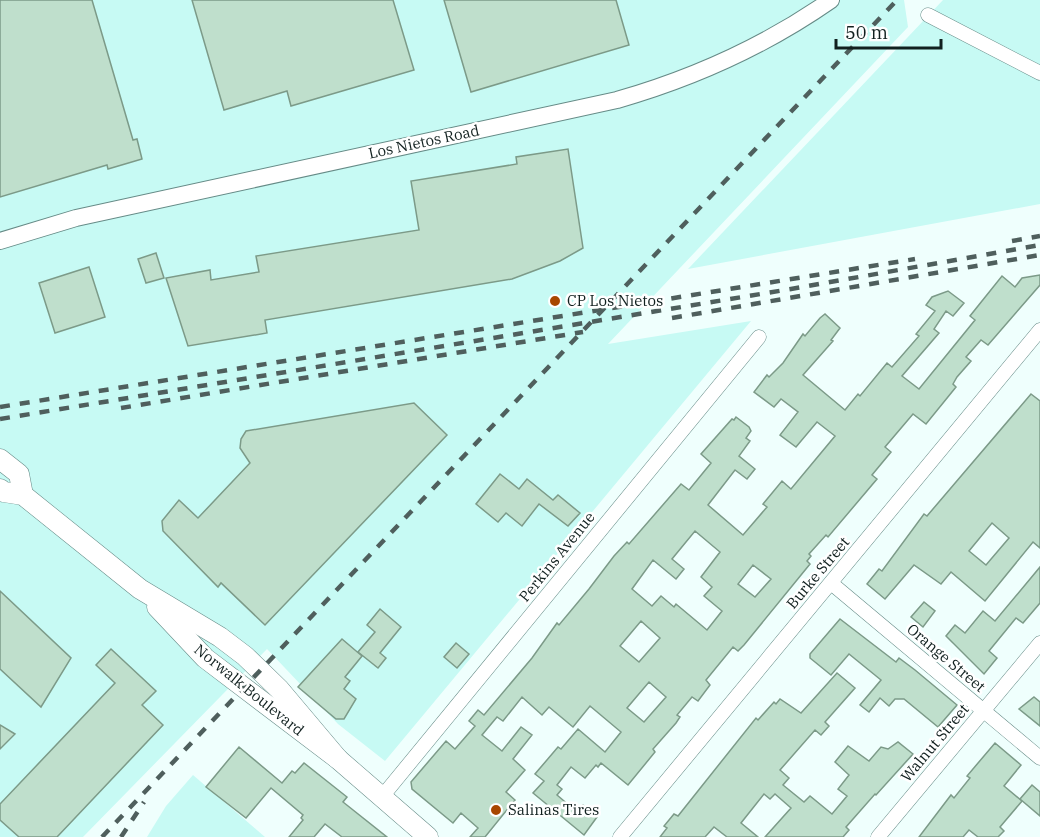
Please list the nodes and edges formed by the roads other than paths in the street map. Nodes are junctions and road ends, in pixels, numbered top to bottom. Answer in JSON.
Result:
{"nodes":[{"id":1,"x":831,"y":0,"type":"edge"},
{"id":2,"x":928,"y":15,"type":"dead end"},
{"id":3,"x":1040,"y":73,"type":"edge"},
{"id":4,"x":0,"y":241,"type":"edge"},
{"id":5,"x":1040,"y":330,"type":"edge"},
{"id":6,"x":759,"y":337,"type":"dead end"},
{"id":7,"x":0,"y":459,"type":"edge"},
{"id":8,"x":0,"y":489,"type":"edge"},
{"id":9,"x":23,"y":495,"type":"junction"},
{"id":10,"x":831,"y":583,"type":"junction"},
{"id":11,"x":140,"y":589,"type":"junction"},
{"id":12,"x":1040,"y":643,"type":"edge"},
{"id":13,"x":984,"y":711,"type":"junction"},
{"id":14,"x":1040,"y":758,"type":"edge"},
{"id":15,"x":338,"y":759,"type":"junction"},
{"id":16,"x":381,"y":798,"type":"junction"},
{"id":17,"x":428,"y":837,"type":"edge"},
{"id":18,"x":621,"y":837,"type":"edge"},
{"id":19,"x":878,"y":837,"type":"edge"}],
"edges":[{"from":1,"to":4,"type":"street","name":"Los Nietos Road"},
{"from":2,"to":3,"type":"street"},
{"from":5,"to":10,"type":"street","name":"Burke Street"},
{"from":6,"to":16,"type":"street","name":"Perkins Avenue"},
{"from":7,"to":9,"type":"main road","name":"Norwalk Boulevard"},
{"from":8,"to":9,"type":"main road","name":"Norwalk Boulevard"},
{"from":9,"to":11,"type":"main road","name":"Norwalk Boulevard"},
{"from":10,"to":13,"type":"street","name":"Orange Street"},
{"from":10,"to":18,"type":"street","name":"Burke Street"},
{"from":11,"to":15,"type":"main road","name":"Norwalk Boulevard"},
{"from":11,"to":15,"type":"main road","name":"Norwalk Boulevard"},
{"from":12,"to":13,"type":"street","name":"Walnut Street"},
{"from":13,"to":14,"type":"street","name":"Orange Street"},
{"from":13,"to":19,"type":"street","name":"Walnut Street"},
{"from":15,"to":16,"type":"main road","name":"Norwalk Boulevard"},
{"from":16,"to":17,"type":"main road","name":"Norwalk Boulevard"}]}
